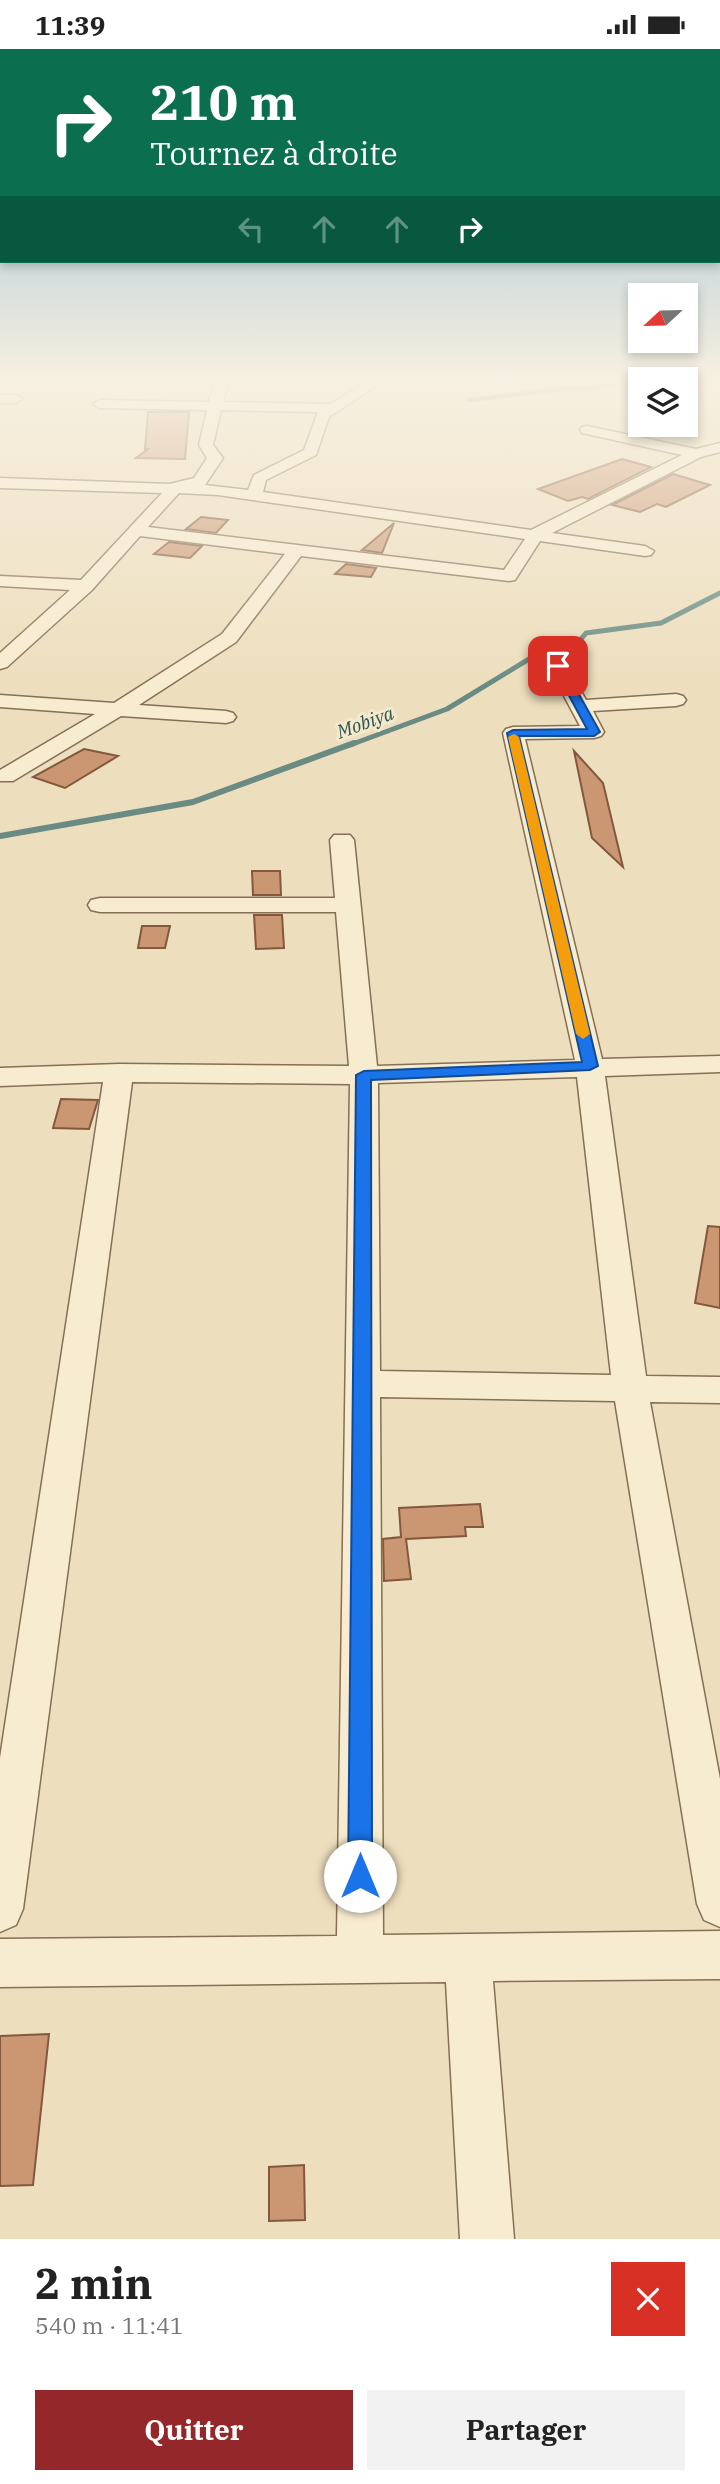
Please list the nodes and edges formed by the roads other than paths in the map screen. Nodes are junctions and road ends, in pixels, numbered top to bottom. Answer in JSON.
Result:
{"nodes":[{"id":1,"x":198,"y":482,"type":"edge"},
{"id":2,"x":258,"y":482,"type":"edge"},
{"id":3,"x":640,"y":482,"type":"edge"},
{"id":4,"x":0,"y":484,"type":"edge"},
{"id":5,"x":177,"y":486,"type":"junction"},
{"id":6,"x":254,"y":495,"type":"junction"},
{"id":7,"x":136,"y":531,"type":"junction"},
{"id":8,"x":536,"y":534,"type":"junction"},
{"id":9,"x":296,"y":550,"type":"junction"},
{"id":10,"x":645,"y":551,"type":"dead end"},
{"id":11,"x":0,"y":581,"type":"edge"},
{"id":12,"x":86,"y":586,"type":"junction"},
{"id":13,"x":0,"y":663,"type":"edge"},
{"id":14,"x":558,"y":666,"type":"dead end"},
{"id":15,"x":676,"y":700,"type":"dead end"},
{"id":16,"x":0,"y":701,"type":"edge"},
{"id":17,"x":580,"y":706,"type":"junction"},
{"id":18,"x":118,"y":709,"type":"junction"},
{"id":19,"x":226,"y":717,"type":"dead end"},
{"id":20,"x":5,"y":776,"type":"dead end"},
{"id":21,"x":342,"y":840,"type":"dead end"},
{"id":22,"x":100,"y":905,"type":"dead end"},
{"id":23,"x":348,"y":905,"type":"junction"},
{"id":24,"x":720,"y":1064,"type":"edge"},
{"id":25,"x":590,"y":1066,"type":"junction"},
{"id":26,"x":119,"y":1073,"type":"junction"},
{"id":27,"x":364,"y":1075,"type":"junction"},
{"id":28,"x":0,"y":1077,"type":"edge"},
{"id":29,"x":364,"y":1384,"type":"junction"},
{"id":30,"x":630,"y":1387,"type":"junction"},
{"id":31,"x":720,"y":1390,"type":"edge"},
{"id":32,"x":720,"y":1904,"type":"edge"},
{"id":33,"x":0,"y":1909,"type":"edge"},
{"id":34,"x":720,"y":1955,"type":"edge"},
{"id":35,"x":360,"y":1958,"type":"junction"},
{"id":36,"x":468,"y":1958,"type":"junction"},
{"id":37,"x":0,"y":1963,"type":"edge"},
{"id":38,"x":487,"y":2239,"type":"edge"}],
"edges":[{"from":1,"to":5,"type":"street"},
{"from":2,"to":6,"type":"street"},
{"from":3,"to":8,"type":"street"},
{"from":4,"to":5,"type":"street"},
{"from":5,"to":6,"type":"street"},
{"from":5,"to":7,"type":"street"},
{"from":6,"to":8,"type":"street"},
{"from":7,"to":9,"type":"street"},
{"from":7,"to":12,"type":"street"},
{"from":8,"to":9,"type":"street"},
{"from":8,"to":10,"type":"street"},
{"from":9,"to":18,"type":"street"},
{"from":11,"to":12,"type":"street"},
{"from":12,"to":13,"type":"street"},
{"from":14,"to":17,"type":"street"},
{"from":15,"to":17,"type":"street"},
{"from":16,"to":18,"type":"street"},
{"from":17,"to":25,"type":"street"},
{"from":18,"to":19,"type":"street"},
{"from":18,"to":20,"type":"street"},
{"from":21,"to":23,"type":"street"},
{"from":22,"to":23,"type":"street"},
{"from":23,"to":27,"type":"street"},
{"from":24,"to":25,"type":"street"},
{"from":25,"to":27,"type":"street"},
{"from":25,"to":30,"type":"street"},
{"from":26,"to":27,"type":"street"},
{"from":26,"to":28,"type":"street"},
{"from":26,"to":33,"type":"street"},
{"from":27,"to":29,"type":"street"},
{"from":29,"to":30,"type":"street"},
{"from":29,"to":35,"type":"street"},
{"from":30,"to":31,"type":"street"},
{"from":30,"to":32,"type":"street"},
{"from":34,"to":36,"type":"street"},
{"from":35,"to":36,"type":"street"},
{"from":35,"to":37,"type":"street"},
{"from":36,"to":38,"type":"street"}]}
